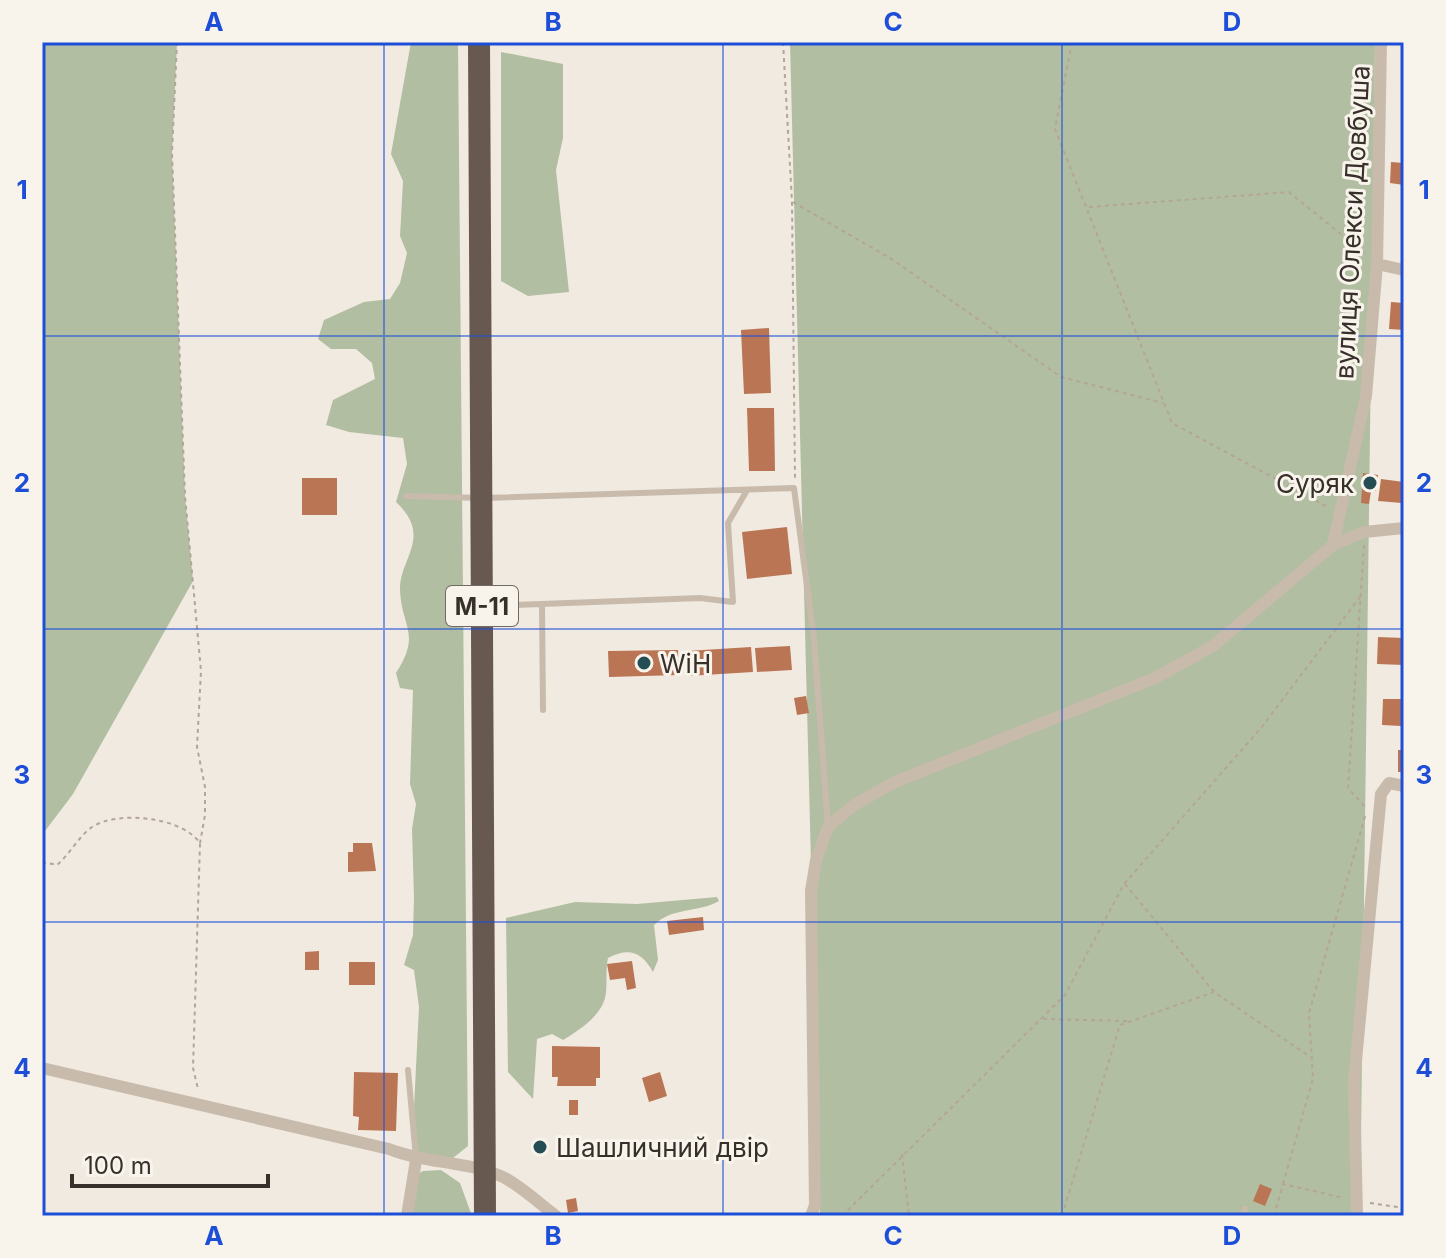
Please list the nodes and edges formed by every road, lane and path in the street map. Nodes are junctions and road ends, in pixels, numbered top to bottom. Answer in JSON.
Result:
{"nodes":[{"id":1,"x":177,"y":42,"type":"edge"},
{"id":2,"x":479,"y":42,"type":"edge"},
{"id":3,"x":783,"y":42,"type":"edge"},
{"id":4,"x":1072,"y":42,"type":"edge"},
{"id":5,"x":1381,"y":42,"type":"edge"},
{"id":6,"x":792,"y":202,"type":"junction"},
{"id":7,"x":1088,"y":207,"type":"junction"},
{"id":8,"x":1377,"y":264,"type":"junction"},
{"id":9,"x":1404,"y":270,"type":"edge"},
{"id":10,"x":1164,"y":403,"type":"junction"},
{"id":11,"x":794,"y":488,"type":"junction"},
{"id":12,"x":746,"y":492,"type":"junction"},
{"id":13,"x":406,"y":496,"type":"dead end"},
{"id":14,"x":483,"y":498,"type":"junction"},
{"id":15,"x":1340,"y":513,"type":"junction"},
{"id":16,"x":1404,"y":528,"type":"edge"},
{"id":17,"x":1364,"y":532,"type":"junction"},
{"id":18,"x":1333,"y":545,"type":"junction"},
{"id":19,"x":1360,"y":597,"type":"junction"},
{"id":20,"x":542,"y":604,"type":"junction"},
{"id":21,"x":482,"y":607,"type":"junction"},
{"id":22,"x":543,"y":710,"type":"dead end"},
{"id":23,"x":1404,"y":786,"type":"edge"},
{"id":24,"x":1367,"y":808,"type":"junction"},
{"id":25,"x":1378,"y":821,"type":"junction"},
{"id":26,"x":828,"y":827,"type":"junction"},
{"id":27,"x":200,"y":843,"type":"junction"},
{"id":28,"x":42,"y":862,"type":"edge"},
{"id":29,"x":1124,"y":884,"type":"junction"},
{"id":30,"x":1214,"y":992,"type":"junction"},
{"id":31,"x":1040,"y":1019,"type":"junction"},
{"id":32,"x":1129,"y":1021,"type":"junction"},
{"id":33,"x":1312,"y":1058,"type":"junction"},
{"id":34,"x":42,"y":1068,"type":"edge"},
{"id":35,"x":408,"y":1070,"type":"dead end"},
{"id":36,"x":201,"y":1107,"type":"junction"},
{"id":37,"x":902,"y":1153,"type":"junction"},
{"id":38,"x":416,"y":1160,"type":"junction"},
{"id":39,"x":485,"y":1171,"type":"junction"},
{"id":40,"x":1283,"y":1184,"type":"junction"},
{"id":41,"x":1356,"y":1201,"type":"junction"},
{"id":42,"x":1404,"y":1208,"type":"edge"},
{"id":43,"x":546,"y":1212,"type":"edge"},
{"id":44,"x":407,"y":1216,"type":"edge"},
{"id":45,"x":485,"y":1216,"type":"edge"},
{"id":46,"x":556,"y":1216,"type":"edge"},
{"id":47,"x":811,"y":1216,"type":"edge"},
{"id":48,"x":842,"y":1216,"type":"edge"},
{"id":49,"x":909,"y":1216,"type":"edge"},
{"id":50,"x":1062,"y":1216,"type":"edge"},
{"id":51,"x":1274,"y":1216,"type":"edge"},
{"id":52,"x":1357,"y":1216,"type":"edge"}],
"edges":[{"from":1,"to":27,"type":"path"},
{"from":2,"to":14,"type":"highway","number":"М-11"},
{"from":3,"to":6,"type":"path"},
{"from":4,"to":7,"type":"path"},
{"from":5,"to":8,"type":"street","name":"вулиця Олекси Довбуша"},
{"from":6,"to":10,"type":"path"},
{"from":6,"to":11,"type":"path"},
{"from":7,"to":8,"type":"path"},
{"from":7,"to":10,"type":"path"},
{"from":8,"to":9,"type":"street"},
{"from":8,"to":15,"type":"street","name":"вулиця Олекси Довбуша"},
{"from":10,"to":15,"type":"path"},
{"from":11,"to":12,"type":"lane"},
{"from":11,"to":26,"type":"lane"},
{"from":12,"to":14,"type":"lane"},
{"from":12,"to":20,"type":"lane"},
{"from":13,"to":14,"type":"lane"},
{"from":14,"to":21,"type":"highway","number":"М-11"},
{"from":15,"to":18,"type":"street","name":"вулиця Олекси Довбуша"},
{"from":16,"to":17,"type":"street"},
{"from":17,"to":18,"type":"street"},
{"from":17,"to":19,"type":"path"},
{"from":18,"to":26,"type":"street"},
{"from":19,"to":24,"type":"path"},
{"from":19,"to":29,"type":"path"},
{"from":20,"to":21,"type":"lane"},
{"from":20,"to":22,"type":"lane"},
{"from":21,"to":39,"type":"highway","number":"М-11"},
{"from":23,"to":25,"type":"street"},
{"from":24,"to":25,"type":"path"},
{"from":24,"to":33,"type":"path"},
{"from":25,"to":41,"type":"street"},
{"from":26,"to":47,"type":"street"},
{"from":27,"to":28,"type":"path"},
{"from":27,"to":36,"type":"path"},
{"from":29,"to":30,"type":"path"},
{"from":29,"to":31,"type":"path"},
{"from":30,"to":32,"type":"path"},
{"from":30,"to":33,"type":"path"},
{"from":31,"to":32,"type":"path"},
{"from":31,"to":37,"type":"path"},
{"from":32,"to":50,"type":"path"},
{"from":33,"to":40,"type":"path"},
{"from":34,"to":36,"type":"street"},
{"from":35,"to":38,"type":"lane"},
{"from":36,"to":38,"type":"street"},
{"from":37,"to":48,"type":"path"},
{"from":37,"to":49,"type":"path"},
{"from":38,"to":39,"type":"street"},
{"from":38,"to":44,"type":"street"},
{"from":39,"to":43,"type":"street"},
{"from":39,"to":45,"type":"highway","number":"М-11"},
{"from":40,"to":41,"type":"path"},
{"from":40,"to":51,"type":"path"},
{"from":41,"to":42,"type":"path"},
{"from":41,"to":52,"type":"street"},
{"from":43,"to":46,"type":"street"}]}
